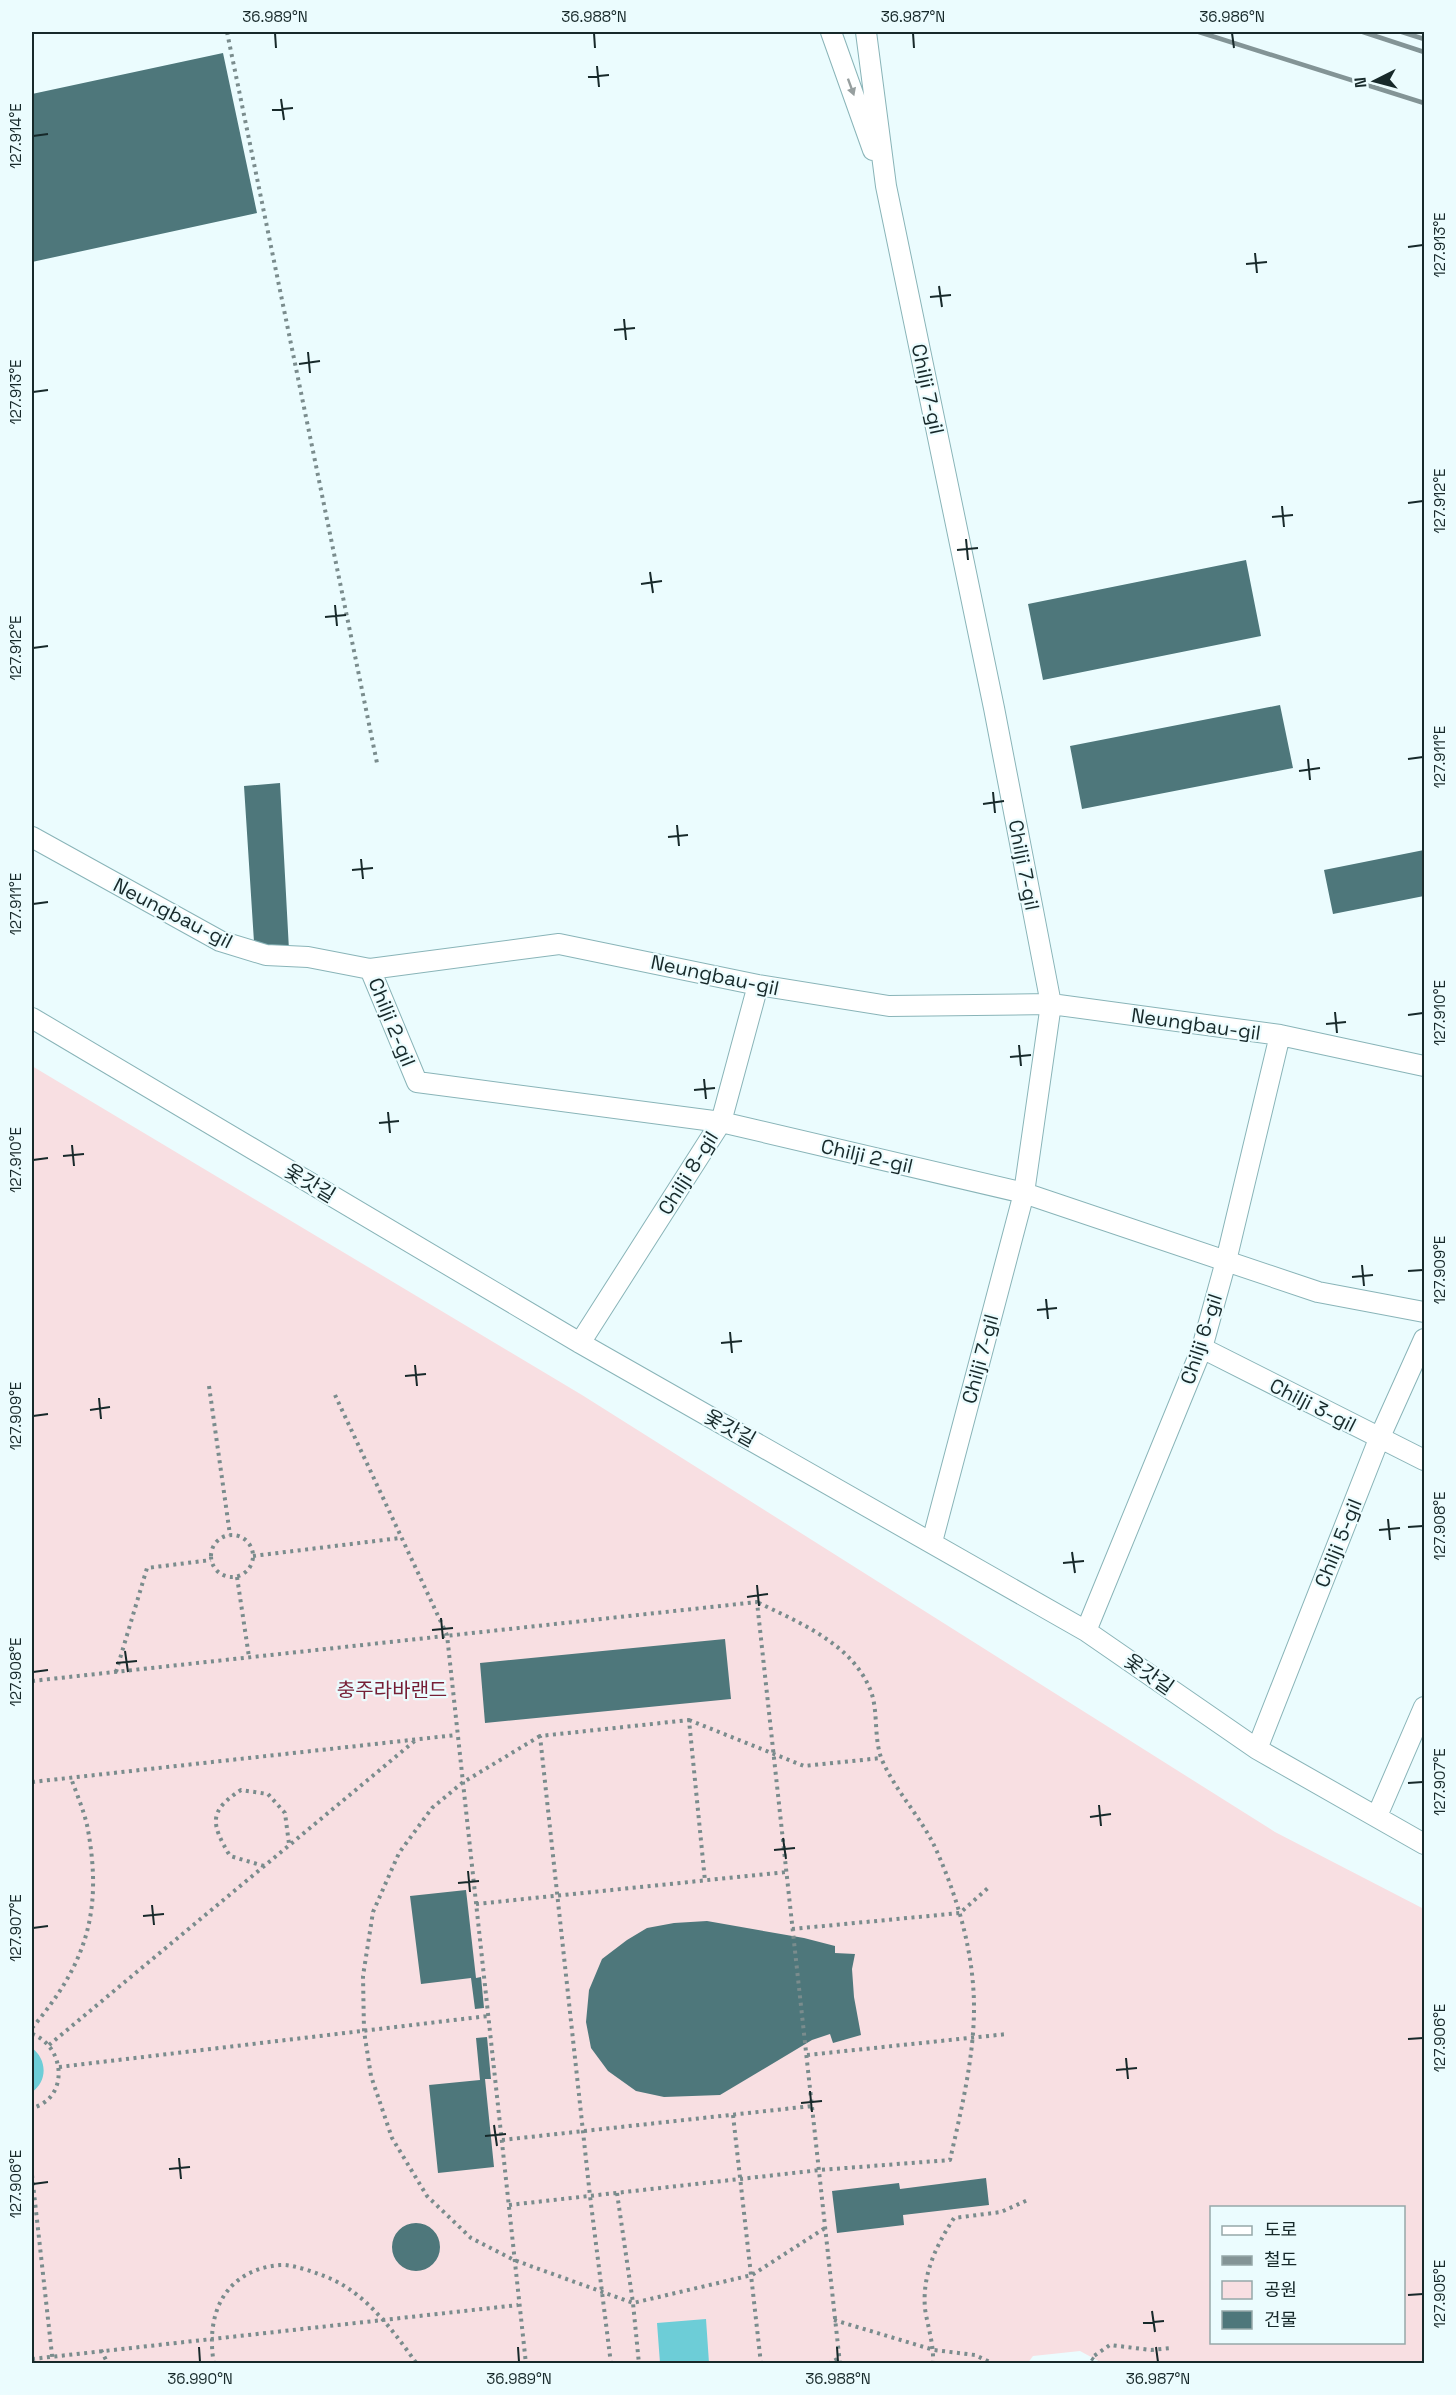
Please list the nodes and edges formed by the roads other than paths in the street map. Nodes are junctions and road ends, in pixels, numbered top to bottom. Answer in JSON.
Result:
{"nodes":[{"id":1,"x":831,"y":32,"type":"edge"},
{"id":2,"x":866,"y":32,"type":"edge"},
{"id":3,"x":886,"y":186,"type":"junction"},
{"id":4,"x":32,"y":837,"type":"edge"},
{"id":5,"x":370,"y":969,"type":"junction"},
{"id":6,"x":758,"y":985,"type":"junction"},
{"id":7,"x":1051,"y":1004,"type":"junction"},
{"id":8,"x":32,"y":1018,"type":"edge"},
{"id":9,"x":1280,"y":1035,"type":"junction"},
{"id":10,"x":1425,"y":1066,"type":"edge"},
{"id":11,"x":721,"y":1122,"type":"junction"},
{"id":12,"x":1024,"y":1193,"type":"junction"},
{"id":13,"x":1226,"y":1261,"type":"junction"},
{"id":14,"x":1425,"y":1312,"type":"edge"},
{"id":15,"x":1425,"y":1339,"type":"edge"},
{"id":16,"x":580,"y":1343,"type":"junction"},
{"id":17,"x":1202,"y":1348,"type":"junction"},
{"id":18,"x":1379,"y":1439,"type":"junction"},
{"id":19,"x":1425,"y":1460,"type":"edge"},
{"id":20,"x":932,"y":1542,"type":"junction"},
{"id":21,"x":1086,"y":1631,"type":"junction"},
{"id":22,"x":1425,"y":1707,"type":"edge"},
{"id":23,"x":1257,"y":1749,"type":"junction"},
{"id":24,"x":1377,"y":1816,"type":"junction"},
{"id":25,"x":1425,"y":1844,"type":"edge"}],
"edges":[{"from":1,"to":3,"type":"street","name":"Chilji 7-gil","one_way":true},
{"from":2,"to":3,"type":"street","name":"Chilji 7-gil"},
{"from":3,"to":7,"type":"street","name":"Chilji 7-gil"},
{"from":4,"to":5,"type":"street","name":"Neungbau-gil"},
{"from":5,"to":6,"type":"street","name":"Neungbau-gil"},
{"from":5,"to":11,"type":"street","name":"Chilji 2-gil"},
{"from":6,"to":7,"type":"street","name":"Neungbau-gil"},
{"from":6,"to":11,"type":"street","name":"Chilji 8-gil"},
{"from":7,"to":9,"type":"street","name":"Neungbau-gil"},
{"from":7,"to":12,"type":"street","name":"Chilji 7-gil"},
{"from":8,"to":16,"type":"street","name":"옻갓길"},
{"from":9,"to":10,"type":"street","name":"Neungbau-gil"},
{"from":9,"to":13,"type":"street","name":"Chilji 6-gil"},
{"from":11,"to":12,"type":"street","name":"Chilji 2-gil"},
{"from":11,"to":16,"type":"street","name":"Chilji 8-gil"},
{"from":12,"to":13,"type":"street","name":"Chilji 2-gil"},
{"from":12,"to":20,"type":"street","name":"Chilji 7-gil"},
{"from":13,"to":14,"type":"street","name":"Chilji 2-gil"},
{"from":13,"to":17,"type":"street","name":"Chilji 6-gil"},
{"from":15,"to":18,"type":"street","name":"Chilji 5-gil"},
{"from":16,"to":20,"type":"street","name":"옻갓길"},
{"from":17,"to":18,"type":"street","name":"Chilji 3-gil"},
{"from":17,"to":21,"type":"street","name":"Chilji 6-gil"},
{"from":18,"to":19,"type":"street","name":"Chilji 3-gil"},
{"from":18,"to":23,"type":"street","name":"Chilji 5-gil"},
{"from":20,"to":21,"type":"street","name":"옻갓길"},
{"from":21,"to":23,"type":"street","name":"옻갓길"},
{"from":22,"to":24,"type":"street"},
{"from":23,"to":24,"type":"street","name":"옻갓길"},
{"from":24,"to":25,"type":"street","name":"옻갓길"}]}
